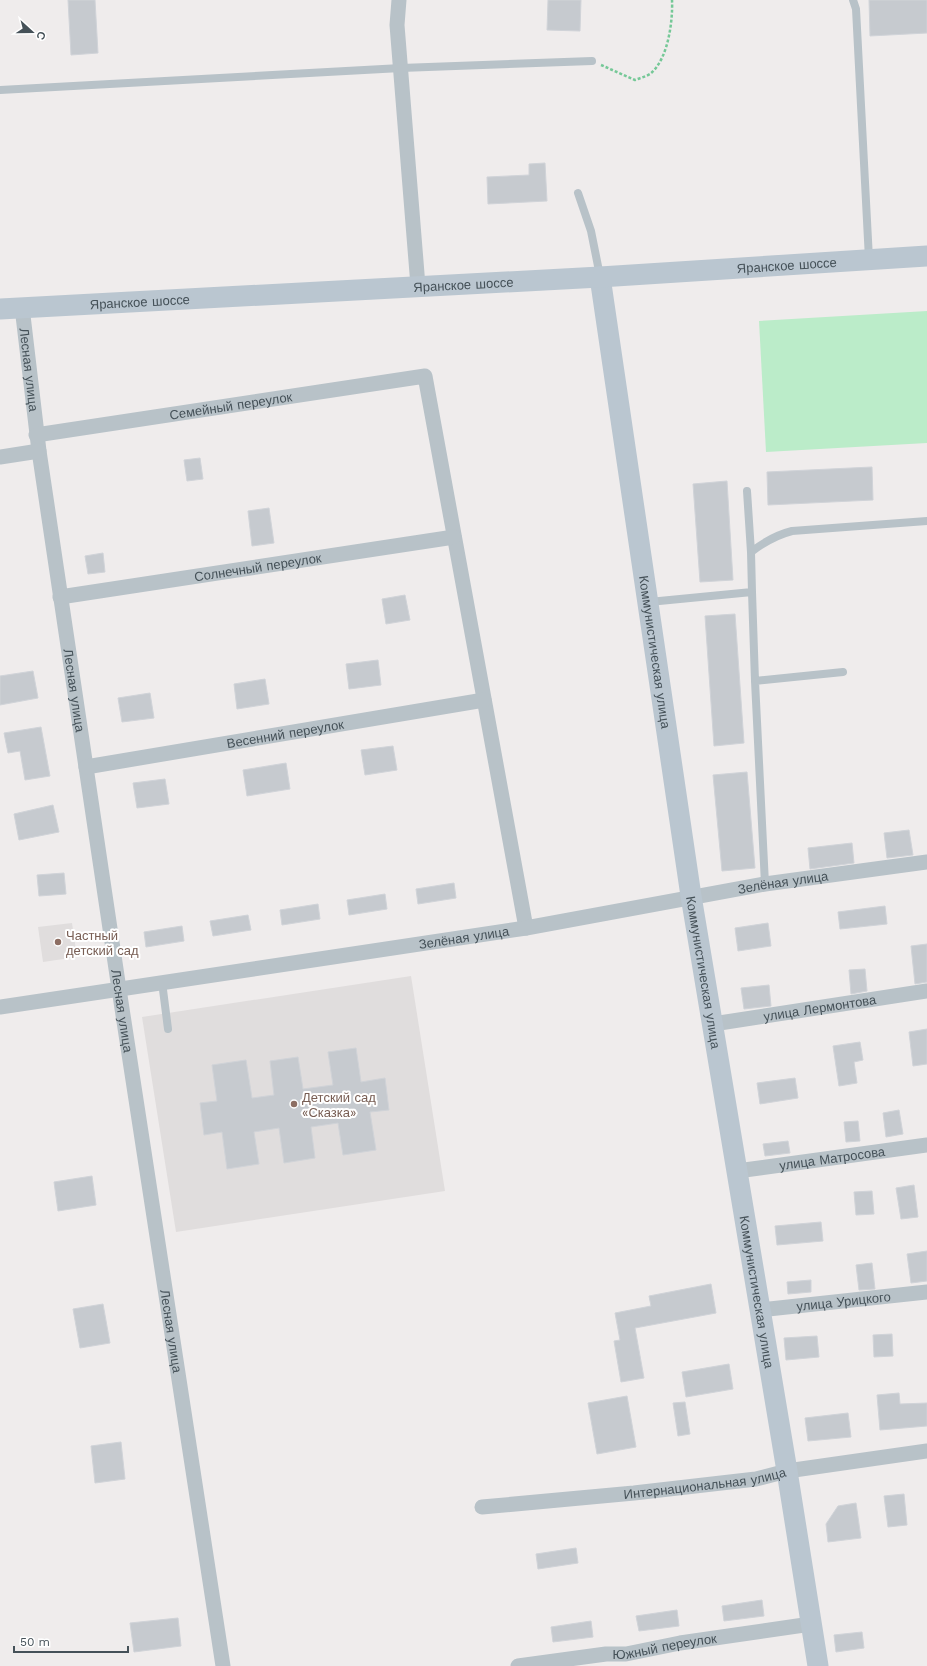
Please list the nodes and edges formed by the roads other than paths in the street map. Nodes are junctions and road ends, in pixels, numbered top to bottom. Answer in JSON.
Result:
{"nodes":[{"id":1,"x":398,"y":0,"type":"edge"},
{"id":2,"x":854,"y":0,"type":"edge"},
{"id":3,"x":592,"y":61,"type":"road end"},
{"id":4,"x":401,"y":68,"type":"junction"},
{"id":5,"x":0,"y":90,"type":"edge"},
{"id":6,"x":578,"y":193,"type":"dead end"},
{"id":7,"x":927,"y":256,"type":"edge"},
{"id":8,"x":870,"y":260,"type":"junction"},
{"id":9,"x":600,"y":277,"type":"junction"},
{"id":10,"x":418,"y":286,"type":"junction"},
{"id":11,"x":22,"y":307,"type":"junction"},
{"id":12,"x":0,"y":309,"type":"edge"},
{"id":13,"x":36,"y":434,"type":"junction"},
{"id":14,"x":39,"y":451,"type":"junction"},
{"id":15,"x":0,"y":457,"type":"edge"},
{"id":16,"x":747,"y":491,"type":"dead end"},
{"id":17,"x":927,"y":521,"type":"edge"},
{"id":18,"x":454,"y":536,"type":"junction"},
{"id":19,"x":751,"y":552,"type":"junction"},
{"id":20,"x":752,"y":592,"type":"junction"},
{"id":21,"x":60,"y":597,"type":"junction"},
{"id":22,"x":648,"y":602,"type":"junction"},
{"id":23,"x":843,"y":672,"type":"dead end"},
{"id":24,"x":755,"y":681,"type":"junction"},
{"id":25,"x":484,"y":700,"type":"junction"},
{"id":26,"x":86,"y":767,"type":"junction"},
{"id":27,"x":927,"y":862,"type":"edge"},
{"id":28,"x":765,"y":884,"type":"junction"},
{"id":29,"x":691,"y":896,"type":"junction"},
{"id":30,"x":526,"y":928,"type":"junction"},
{"id":31,"x":162,"y":982,"type":"junction"},
{"id":32,"x":119,"y":989,"type":"junction"},
{"id":33,"x":927,"y":991,"type":"edge"},
{"id":34,"x":0,"y":1007,"type":"edge"},
{"id":35,"x":713,"y":1024,"type":"junction"},
{"id":36,"x":168,"y":1029,"type":"dead end"},
{"id":37,"x":927,"y":1145,"type":"edge"},
{"id":38,"x":737,"y":1171,"type":"junction"},
{"id":39,"x":927,"y":1292,"type":"edge"},
{"id":40,"x":760,"y":1310,"type":"junction"},
{"id":41,"x":927,"y":1451,"type":"edge"},
{"id":42,"x":787,"y":1471,"type":"junction"},
{"id":43,"x":482,"y":1507,"type":"dead end"},
{"id":44,"x":810,"y":1624,"type":"junction"},
{"id":45,"x":223,"y":1666,"type":"edge"},
{"id":46,"x":518,"y":1666,"type":"edge"},
{"id":47,"x":818,"y":1666,"type":"edge"}],
"edges":[{"from":1,"to":4,"type":"street"},
{"from":2,"to":8,"type":"lane"},
{"from":3,"to":4,"type":"lane"},
{"from":4,"to":5,"type":"lane"},
{"from":4,"to":10,"type":"street"},
{"from":6,"to":9,"type":"lane"},
{"from":7,"to":8,"type":"street","name":"Яранское шоссе"},
{"from":8,"to":9,"type":"street","name":"Яранское шоссе"},
{"from":9,"to":10,"type":"street","name":"Яранское шоссе"},
{"from":9,"to":22,"type":"street","name":"Коммунистическая улица"},
{"from":10,"to":11,"type":"street","name":"Яранское шоссе"},
{"from":11,"to":12,"type":"street","name":"Яранское шоссе"},
{"from":11,"to":13,"type":"street","name":"Лесная улица"},
{"from":13,"to":14,"type":"street","name":"Лесная улица"},
{"from":13,"to":18,"type":"street","name":"Семейный переулок"},
{"from":14,"to":15,"type":"street"},
{"from":14,"to":21,"type":"street","name":"Лесная улица"},
{"from":16,"to":19,"type":"lane"},
{"from":17,"to":19,"type":"lane"},
{"from":18,"to":21,"type":"street","name":"Солнечный переулок"},
{"from":18,"to":25,"type":"street"},
{"from":19,"to":20,"type":"lane"},
{"from":20,"to":22,"type":"lane"},
{"from":20,"to":24,"type":"lane"},
{"from":21,"to":26,"type":"street","name":"Лесная улица"},
{"from":22,"to":29,"type":"street","name":"Коммунистическая улица"},
{"from":23,"to":24,"type":"lane"},
{"from":24,"to":28,"type":"lane"},
{"from":25,"to":26,"type":"street","name":"Весенний переулок"},
{"from":25,"to":30,"type":"street"},
{"from":26,"to":32,"type":"street","name":"Лесная улица"},
{"from":27,"to":28,"type":"street","name":"Зелёная улица"},
{"from":28,"to":29,"type":"street","name":"Зелёная улица"},
{"from":29,"to":30,"type":"street","name":"Зелёная улица"},
{"from":29,"to":35,"type":"street","name":"Коммунистическая улица"},
{"from":30,"to":31,"type":"street","name":"Зелёная улица"},
{"from":31,"to":32,"type":"street","name":"Зелёная улица"},
{"from":31,"to":36,"type":"lane"},
{"from":32,"to":34,"type":"street","name":"Зелёная улица"},
{"from":32,"to":45,"type":"street","name":"Лесная улица"},
{"from":33,"to":35,"type":"street","name":"улица Лермонтова"},
{"from":35,"to":38,"type":"street","name":"Коммунистическая улица"},
{"from":37,"to":38,"type":"street","name":"улица Матросова"},
{"from":38,"to":40,"type":"street","name":"Коммунистическая улица"},
{"from":39,"to":40,"type":"street","name":"улица Урицкого"},
{"from":40,"to":42,"type":"street","name":"Коммунистическая улица"},
{"from":41,"to":42,"type":"street","name":"Интернациональная улица"},
{"from":42,"to":43,"type":"street","name":"Интернациональная улица"},
{"from":42,"to":44,"type":"street","name":"Коммунистическая улица"},
{"from":44,"to":46,"type":"street","name":"Южный переулок"},
{"from":44,"to":47,"type":"street","name":"Коммунистическая улица"}]}
